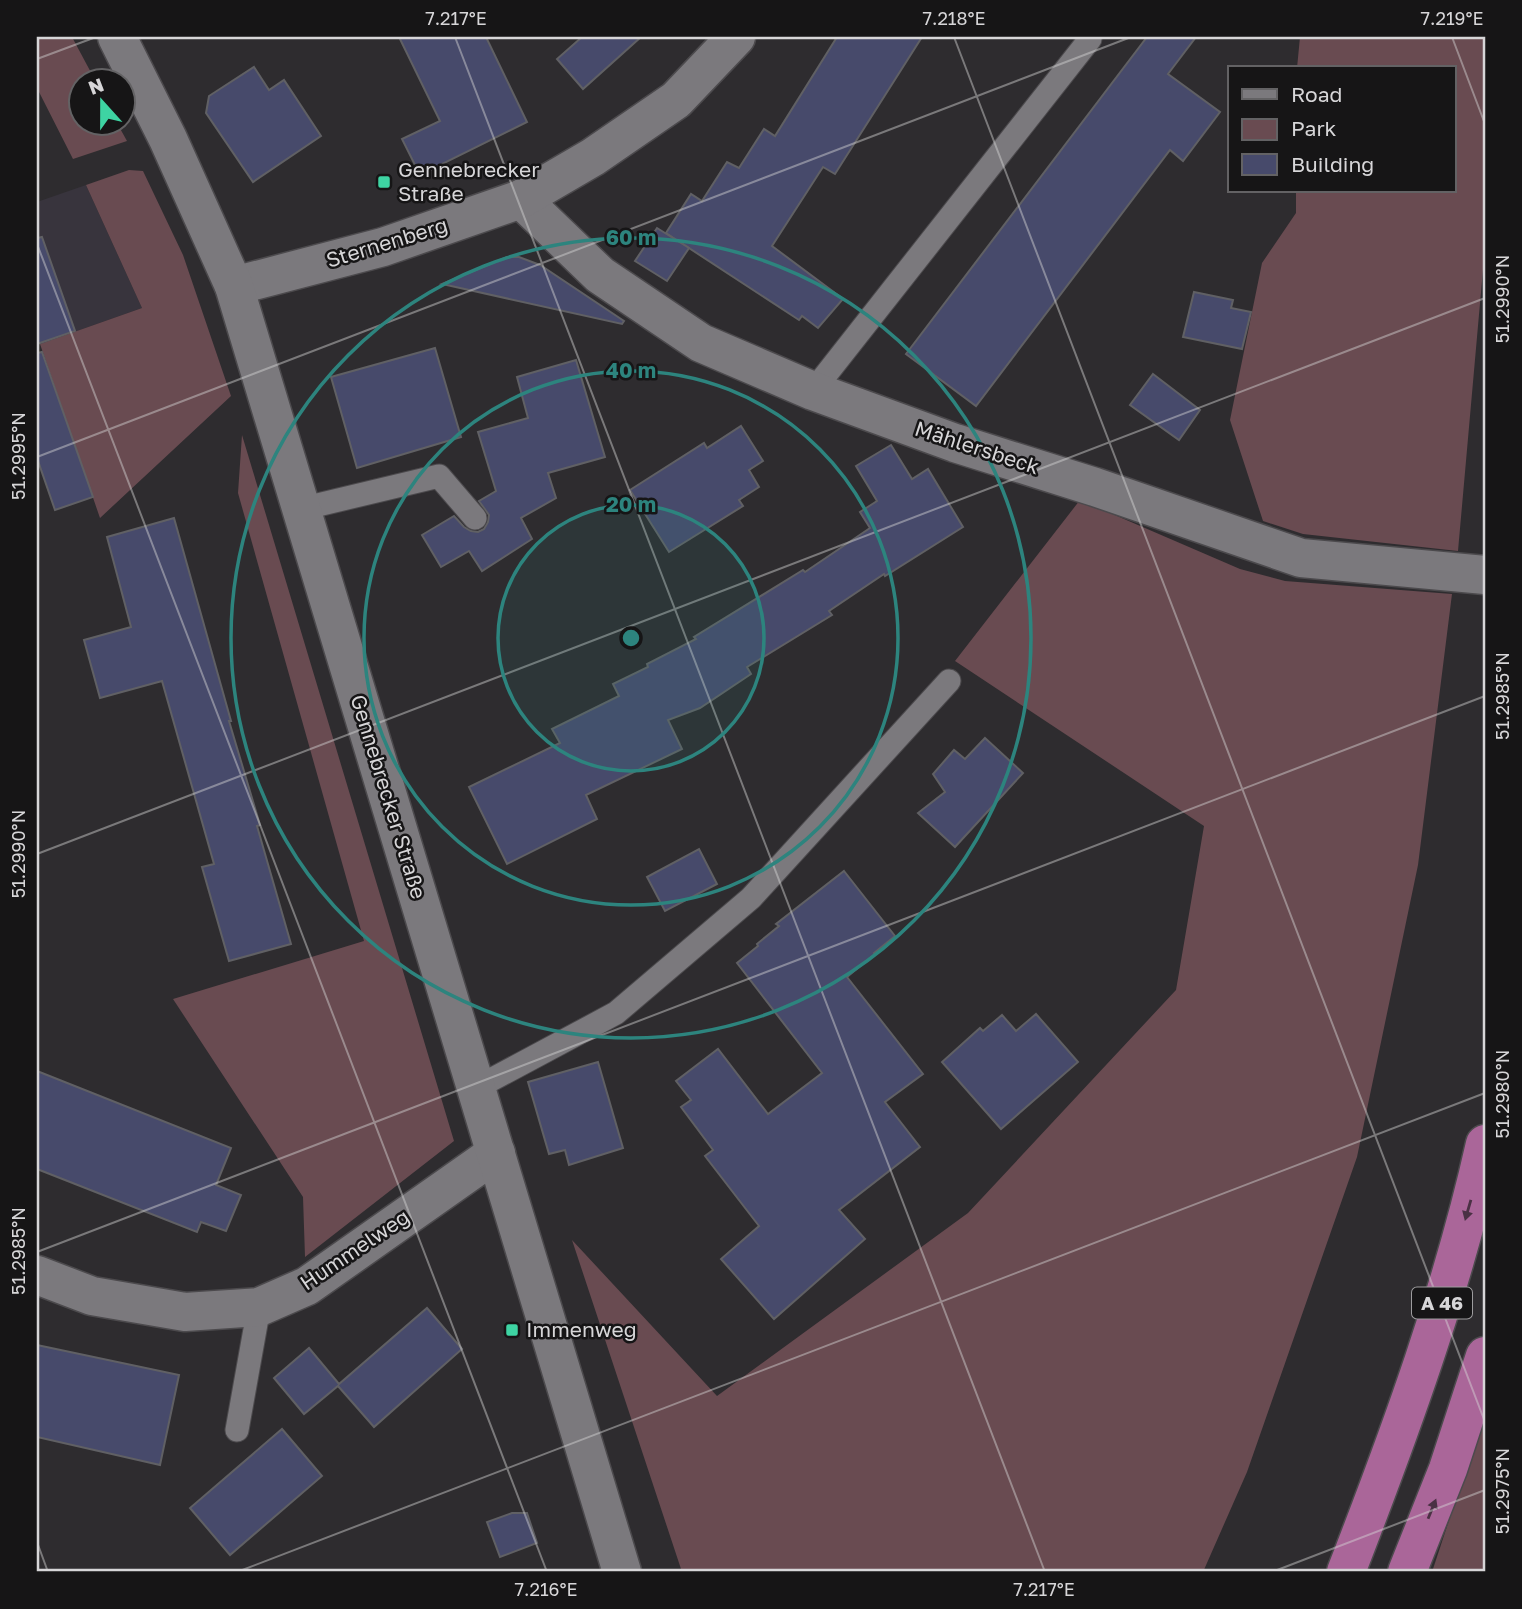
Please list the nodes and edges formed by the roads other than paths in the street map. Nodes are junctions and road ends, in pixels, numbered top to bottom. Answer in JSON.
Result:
{"nodes":[{"id":1,"x":117,"y":37,"type":"edge"},
{"id":2,"x":736,"y":37,"type":"edge"},
{"id":3,"x":1090,"y":39,"type":"dead end"},
{"id":4,"x":521,"y":199,"type":"junction"},
{"id":5,"x":234,"y":286,"type":"junction"},
{"id":6,"x":813,"y":391,"type":"junction"},
{"id":7,"x":301,"y":509,"type":"junction"},
{"id":8,"x":475,"y":518,"type":"dead end"},
{"id":9,"x":1485,"y":575,"type":"edge"},
{"id":10,"x":949,"y":681,"type":"dead end"},
{"id":11,"x":476,"y":1088,"type":"junction"},
{"id":12,"x":1485,"y":1144,"type":"edge"},
{"id":13,"x":496,"y":1153,"type":"junction"},
{"id":14,"x":37,"y":1276,"type":"edge"},
{"id":15,"x":259,"y":1307,"type":"junction"},
{"id":16,"x":1485,"y":1356,"type":"edge"},
{"id":17,"x":237,"y":1430,"type":"dead end"},
{"id":18,"x":622,"y":1572,"type":"edge"},
{"id":19,"x":1346,"y":1572,"type":"edge"},
{"id":20,"x":1407,"y":1572,"type":"edge"}],
"edges":[{"from":1,"to":5,"type":"street","name":"Gennebrecker Straße"},
{"from":2,"to":4,"type":"street","name":"Sternenberg"},
{"from":3,"to":6,"type":"lane"},
{"from":4,"to":5,"type":"street","name":"Sternenberg"},
{"from":4,"to":6,"type":"street","name":"Mählersbeck"},
{"from":5,"to":7,"type":"street","name":"Gennebrecker Straße"},
{"from":6,"to":9,"type":"street","name":"Mählersbeck"},
{"from":7,"to":8,"type":"lane"},
{"from":7,"to":11,"type":"street","name":"Gennebrecker Straße"},
{"from":10,"to":11,"type":"lane"},
{"from":11,"to":13,"type":"street","name":"Gennebrecker Straße"},
{"from":12,"to":19,"type":"highway","number":"A 46","one_way":true},
{"from":13,"to":15,"type":"street","name":"Hummelweg"},
{"from":13,"to":18,"type":"street","name":"Gennebrecker Straße"},
{"from":14,"to":15,"type":"street","name":"Hummelweg"},
{"from":15,"to":17,"type":"lane"},
{"from":20,"to":16,"type":"highway","one_way":true}]}
